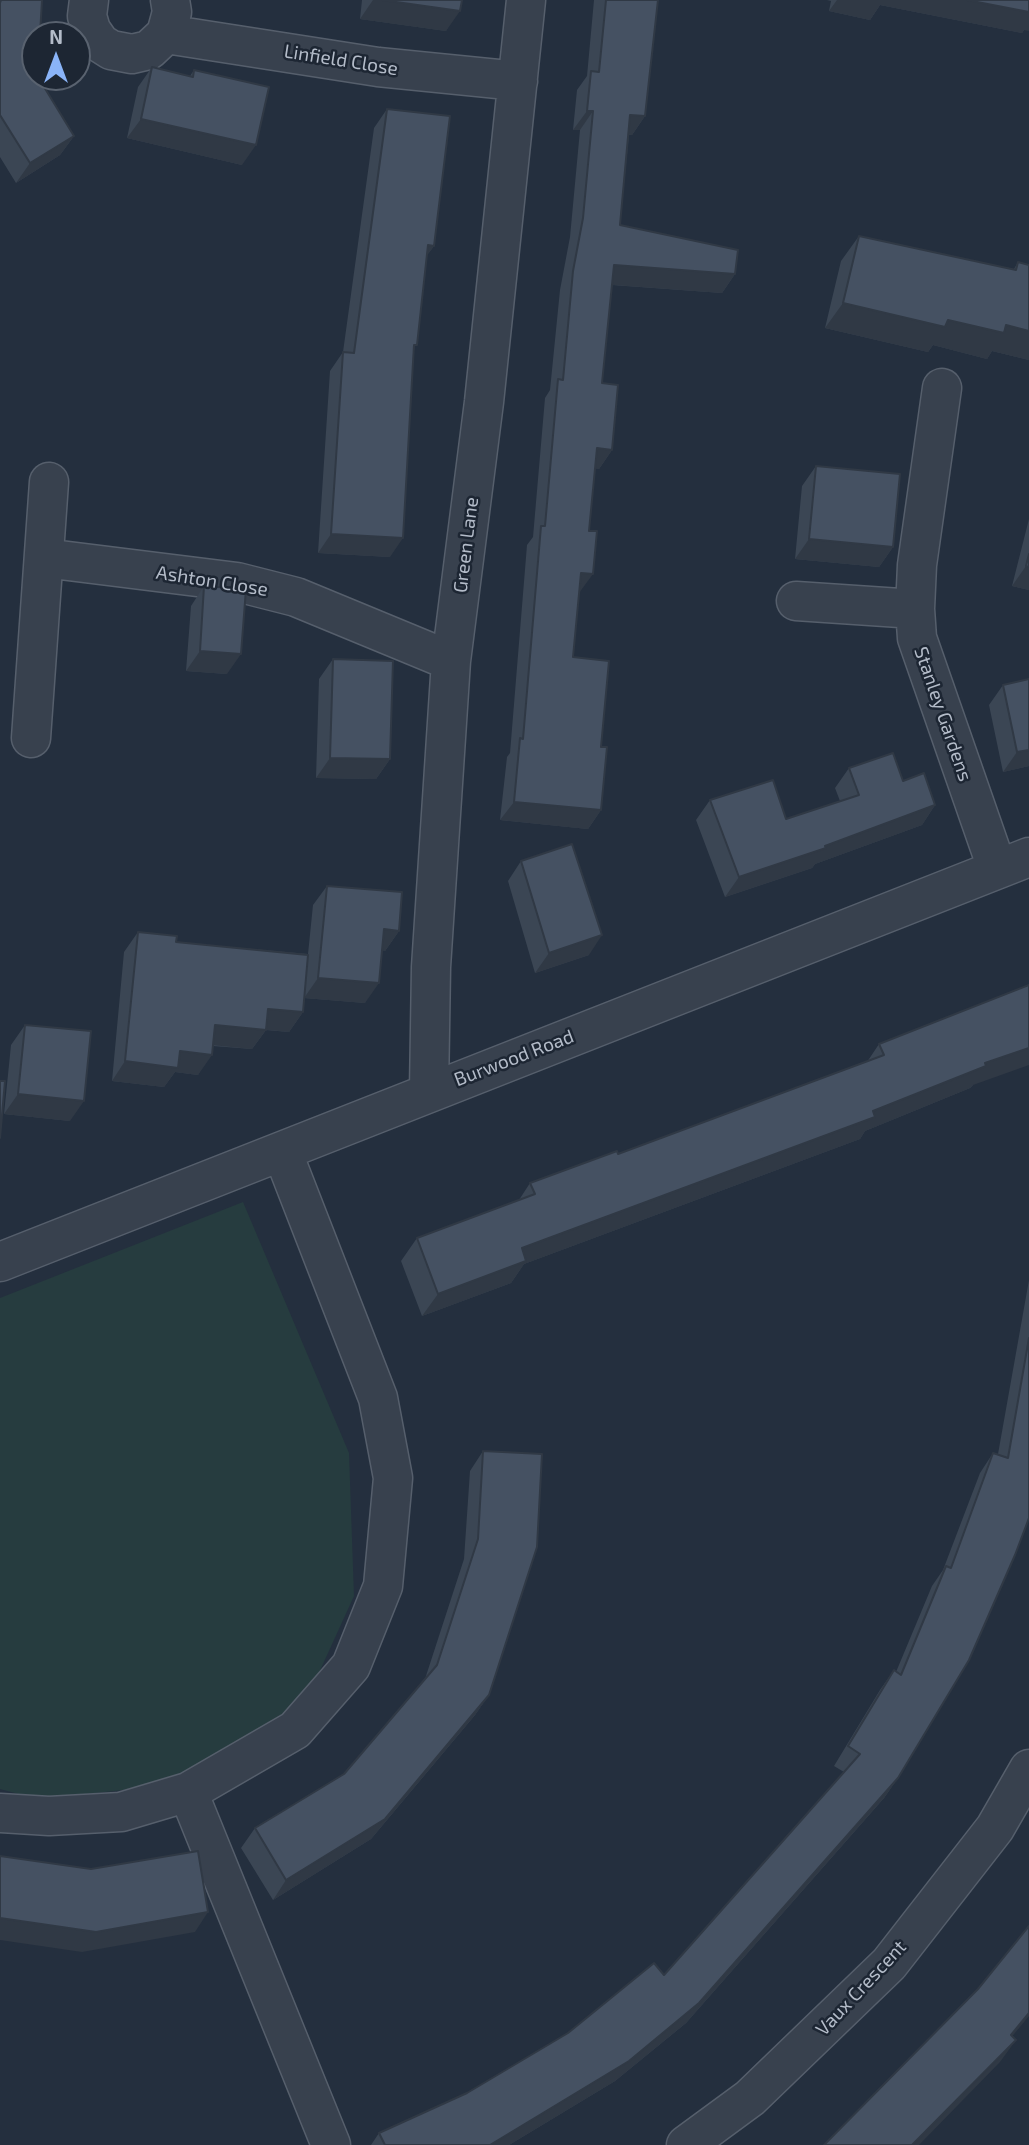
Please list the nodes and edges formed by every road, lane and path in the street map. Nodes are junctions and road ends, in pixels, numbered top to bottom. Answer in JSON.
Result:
{"nodes":[{"id":1,"x":89,"y":0,"type":"edge"},
{"id":2,"x":526,"y":0,"type":"edge"},
{"id":3,"x":168,"y":17,"type":"edge"},
{"id":4,"x":518,"y":81,"type":"junction"},
{"id":5,"x":942,"y":388,"type":"dead end"},
{"id":6,"x":49,"y":482,"type":"dead end"},
{"id":7,"x":44,"y":558,"type":"junction"},
{"id":8,"x":796,"y":601,"type":"dead end"},
{"id":9,"x":915,"y":609,"type":"junction"},
{"id":10,"x":451,"y":661,"type":"junction"},
{"id":11,"x":32,"y":738,"type":"dead end"},
{"id":12,"x":1013,"y":862,"type":"edge"},
{"id":13,"x":429,"y":1091,"type":"junction"},
{"id":14,"x":282,"y":1151,"type":"junction"},
{"id":15,"x":0,"y":1262,"type":"edge"},
{"id":16,"x":1029,"y":1769,"type":"edge"},
{"id":17,"x":188,"y":1792,"type":"junction"},
{"id":18,"x":0,"y":1813,"type":"edge"},
{"id":19,"x":331,"y":2145,"type":"edge"},
{"id":20,"x":686,"y":2145,"type":"edge"}],
"edges":[{"from":1,"to":3,"type":"street"},
{"from":2,"to":4,"type":"street","name":"Green Lane"},
{"from":3,"to":4,"type":"street","name":"Linfield Close"},
{"from":4,"to":10,"type":"street","name":"Green Lane"},
{"from":5,"to":9,"type":"street","name":"Stanley Gardens"},
{"from":6,"to":7,"type":"street"},
{"from":7,"to":10,"type":"street","name":"Ashton Close"},
{"from":7,"to":11,"type":"street"},
{"from":8,"to":9,"type":"street"},
{"from":9,"to":12,"type":"street","name":"Stanley Gardens"},
{"from":10,"to":13,"type":"street","name":"Green Lane"},
{"from":12,"to":13,"type":"street","name":"Burwood Road"},
{"from":13,"to":14,"type":"street","name":"Burwood Road"},
{"from":14,"to":15,"type":"street","name":"Burwood Road"},
{"from":14,"to":17,"type":"street"},
{"from":16,"to":20,"type":"street","name":"Vaux Crescent"},
{"from":17,"to":18,"type":"street"},
{"from":17,"to":19,"type":"street"}]}
